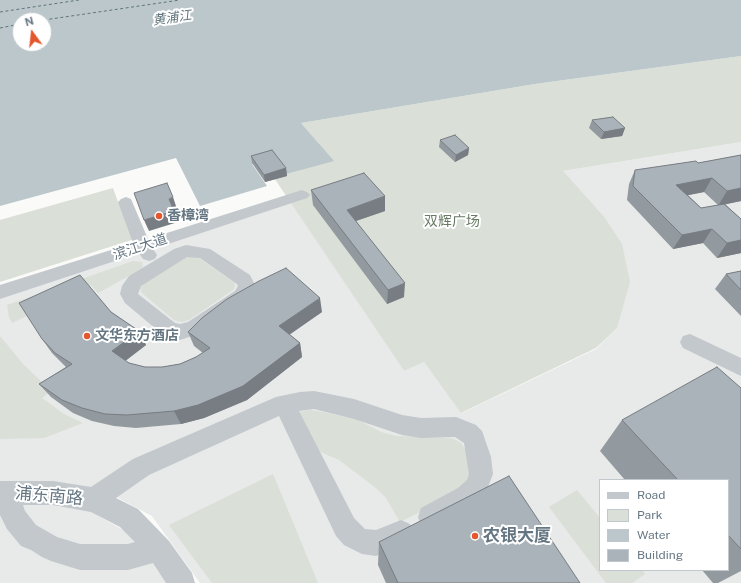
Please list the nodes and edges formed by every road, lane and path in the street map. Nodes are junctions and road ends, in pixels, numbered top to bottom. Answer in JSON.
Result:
{"nodes":[{"id":1,"x":302,"y":195,"type":"dead end"},
{"id":2,"x":126,"y":202,"type":"dead end"},
{"id":3,"x":142,"y":246,"type":"junction"},
{"id":4,"x":159,"y":266,"type":"junction"},
{"id":5,"x":0,"y":292,"type":"edge"},
{"id":6,"x":690,"y":342,"type":"dead end"},
{"id":7,"x":741,"y":367,"type":"edge"},
{"id":8,"x":284,"y":404,"type":"junction"},
{"id":9,"x":6,"y":493,"type":"edge"},
{"id":10,"x":94,"y":500,"type":"junction"},
{"id":11,"x":158,"y":548,"type":"junction"},
{"id":12,"x":176,"y":581,"type":"edge"}],
"edges":[{"from":1,"to":3,"type":"street","name":"滨江大道"},
{"from":2,"to":3,"type":"street"},
{"from":3,"to":4,"type":"street"},
{"from":3,"to":5,"type":"street","name":"滨江大道"},
{"from":4,"to":4,"type":"street"},
{"from":6,"to":7,"type":"street"},
{"from":8,"to":8,"type":"street"},
{"from":8,"to":10,"type":"street"},
{"from":9,"to":10,"type":"street","name":"浦东南路"},
{"from":9,"to":11,"type":"street"},
{"from":10,"to":11,"type":"street","name":"浦东南路"},
{"from":11,"to":12,"type":"street","name":"浦东南路"}]}
